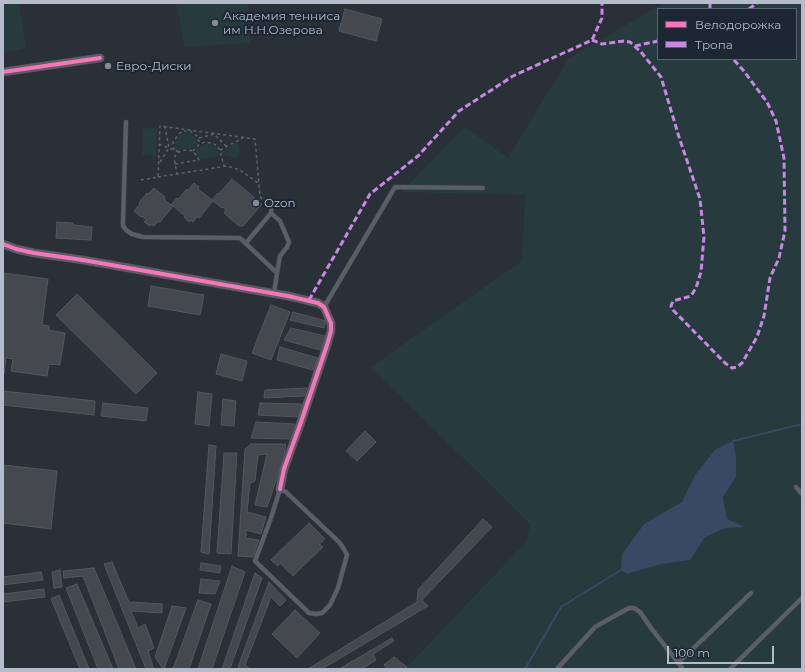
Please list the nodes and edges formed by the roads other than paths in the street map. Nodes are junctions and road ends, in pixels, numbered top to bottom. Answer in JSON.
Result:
{"nodes":[{"id":1,"x":100,"y":58,"type":"dead end"},
{"id":2,"x":3,"y":72,"type":"edge"},
{"id":3,"x":126,"y":122,"type":"dead end"},
{"id":4,"x":483,"y":188,"type":"dead end"},
{"id":5,"x":272,"y":204,"type":"dead end"},
{"id":6,"x":271,"y":213,"type":"junction"},
{"id":7,"x":246,"y":243,"type":"junction"},
{"id":8,"x":3,"y":244,"type":"edge"},
{"id":9,"x":277,"y":273,"type":"junction"},
{"id":10,"x":274,"y":294,"type":"junction"},
{"id":11,"x":324,"y":307,"type":"junction"},
{"id":12,"x":796,"y":487,"type":"dead end"},
{"id":13,"x":280,"y":489,"type":"junction"},
{"id":14,"x":802,"y":494,"type":"edge"},
{"id":15,"x":751,"y":594,"type":"dead end"},
{"id":16,"x":802,"y":598,"type":"edge"},
{"id":17,"x":678,"y":663,"type":"junction"},
{"id":18,"x":557,"y":669,"type":"edge"},
{"id":19,"x":683,"y":669,"type":"edge"},
{"id":20,"x":730,"y":669,"type":"edge"}],
"edges":[{"from":1,"to":2,"type":"street"},
{"from":3,"to":7,"type":"lane"},
{"from":4,"to":11,"type":"lane"},
{"from":5,"to":6,"type":"lane"},
{"from":6,"to":7,"type":"lane"},
{"from":6,"to":9,"type":"lane"},
{"from":7,"to":9,"type":"lane"},
{"from":8,"to":10,"type":"street"},
{"from":9,"to":10,"type":"lane"},
{"from":10,"to":11,"type":"street"},
{"from":11,"to":13,"type":"street"},
{"from":12,"to":14,"type":"lane"},
{"from":13,"to":13,"type":"lane"},
{"from":15,"to":17,"type":"lane"},
{"from":16,"to":20,"type":"lane"},
{"from":17,"to":18,"type":"lane"},
{"from":17,"to":19,"type":"lane"}]}
